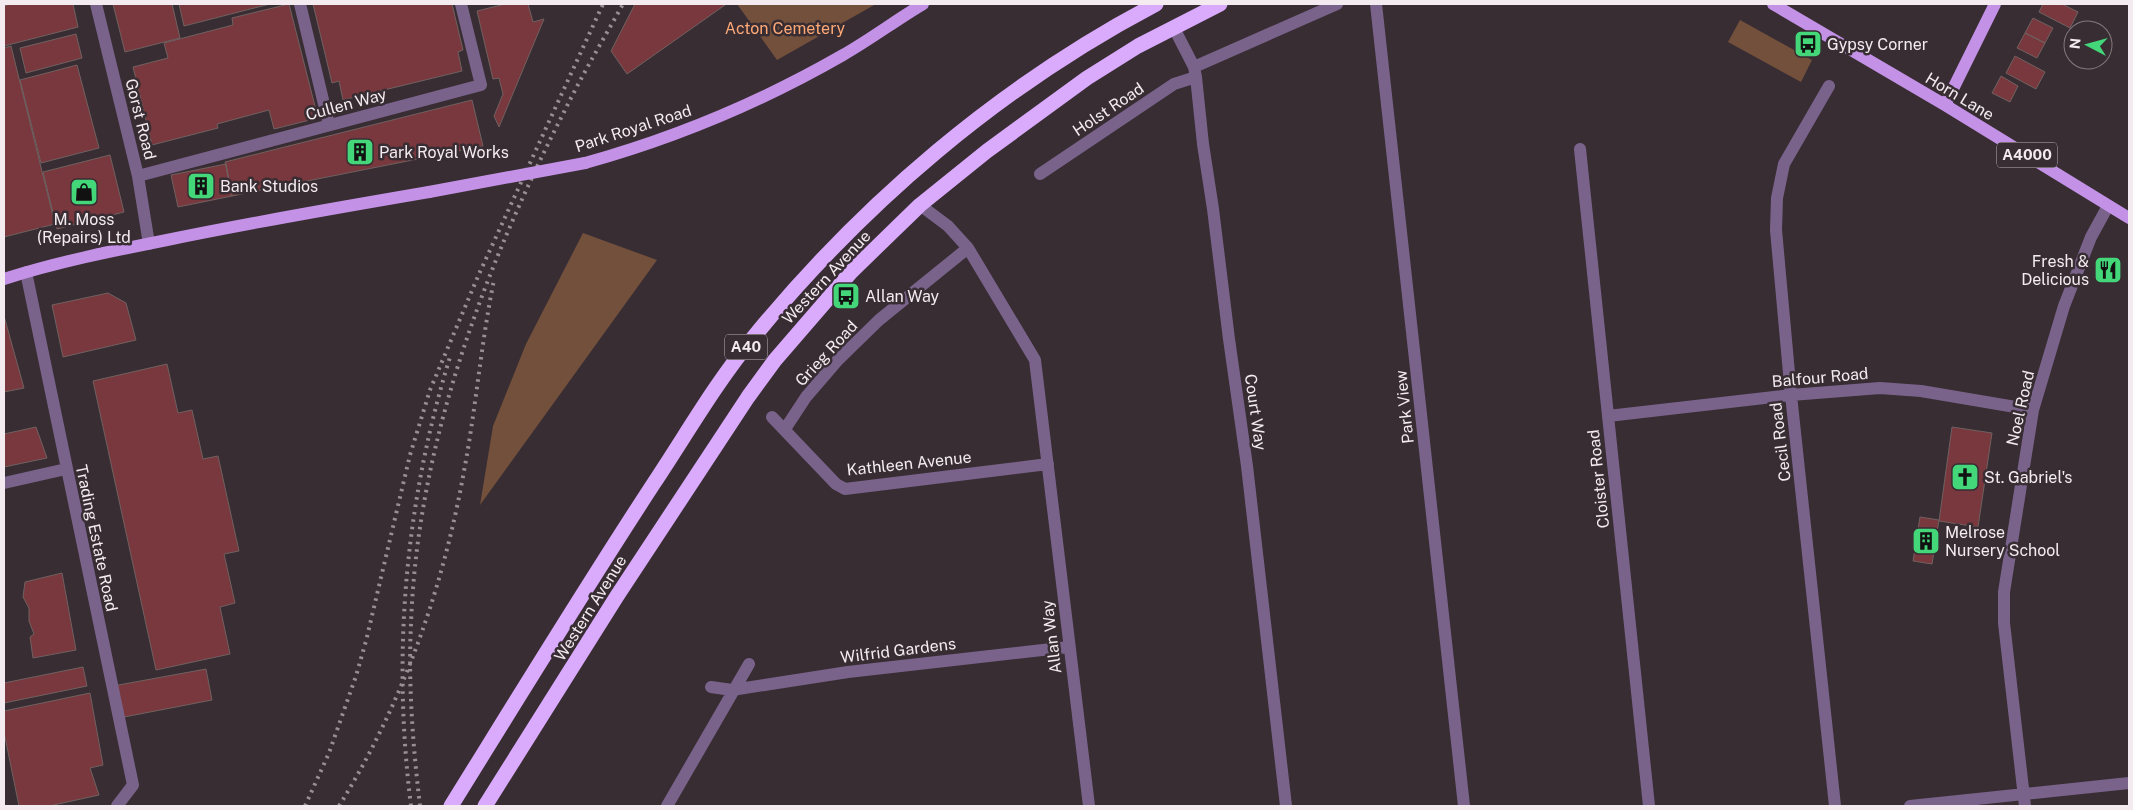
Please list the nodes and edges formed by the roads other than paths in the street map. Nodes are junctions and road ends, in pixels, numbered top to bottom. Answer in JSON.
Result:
{"nodes":[{"id":1,"x":96,"y":4,"type":"edge"},
{"id":2,"x":300,"y":4,"type":"edge"},
{"id":3,"x":461,"y":4,"type":"edge"},
{"id":4,"x":923,"y":4,"type":"edge"},
{"id":5,"x":1156,"y":4,"type":"edge"},
{"id":6,"x":1220,"y":4,"type":"edge"},
{"id":7,"x":1337,"y":4,"type":"edge"},
{"id":8,"x":1376,"y":4,"type":"edge"},
{"id":9,"x":1773,"y":4,"type":"edge"},
{"id":10,"x":1995,"y":4,"type":"edge"},
{"id":11,"x":1174,"y":28,"type":"junction"},
{"id":12,"x":1195,"y":72,"type":"junction"},
{"id":13,"x":1828,"y":86,"type":"dead end"},
{"id":14,"x":1945,"y":105,"type":"junction"},
{"id":15,"x":329,"y":125,"type":"junction"},
{"id":16,"x":1580,"y":149,"type":"dead end"},
{"id":17,"x":1040,"y":174,"type":"dead end"},
{"id":18,"x":138,"y":176,"type":"junction"},
{"id":19,"x":920,"y":205,"type":"junction"},
{"id":20,"x":2108,"y":206,"type":"junction"},
{"id":21,"x":2129,"y":218,"type":"edge"},
{"id":22,"x":149,"y":244,"type":"junction"},
{"id":23,"x":968,"y":248,"type":"junction"},
{"id":24,"x":26,"y":272,"type":"junction"},
{"id":25,"x":4,"y":279,"type":"edge"},
{"id":26,"x":1791,"y":395,"type":"junction"},
{"id":27,"x":2033,"y":410,"type":"junction"},
{"id":28,"x":1608,"y":416,"type":"junction"},
{"id":29,"x":772,"y":417,"type":"dead end"},
{"id":30,"x":785,"y":430,"type":"junction"},
{"id":31,"x":1048,"y":464,"type":"junction"},
{"id":32,"x":66,"y":469,"type":"junction"},
{"id":33,"x":4,"y":483,"type":"edge"},
{"id":34,"x":1069,"y":647,"type":"junction"},
{"id":35,"x":749,"y":664,"type":"dead end"},
{"id":36,"x":711,"y":687,"type":"dead end"},
{"id":37,"x":732,"y":690,"type":"junction"},
{"id":38,"x":2129,"y":783,"type":"edge"},
{"id":39,"x":2025,"y":800,"type":"edge"},
{"id":40,"x":453,"y":803,"type":"edge"},
{"id":41,"x":117,"y":806,"type":"edge"},
{"id":42,"x":486,"y":806,"type":"edge"},
{"id":43,"x":667,"y":806,"type":"edge"},
{"id":44,"x":1089,"y":806,"type":"edge"},
{"id":45,"x":1286,"y":806,"type":"edge"},
{"id":46,"x":1464,"y":806,"type":"edge"},
{"id":47,"x":1649,"y":806,"type":"edge"},
{"id":48,"x":1835,"y":806,"type":"edge"},
{"id":49,"x":1910,"y":806,"type":"edge"}],
"edges":[{"from":1,"to":18,"type":"street","name":"Gorst Road"},
{"from":2,"to":15,"type":"street"},
{"from":3,"to":15,"type":"street","name":"Cullen Way"},
{"from":4,"to":22,"type":"main road","name":"Park Royal Road","bridge":true},
{"from":5,"to":40,"type":"highway","name":"Western Avenue","number":"A40"},
{"from":6,"to":11,"type":"highway","name":"Western Avenue","number":"A40"},
{"from":7,"to":12,"type":"street","name":"Holst Road"},
{"from":8,"to":46,"type":"street","name":"Park View"},
{"from":9,"to":14,"type":"main road","name":"Horn Lane","number":"A4000"},
{"from":10,"to":14,"type":"main road"},
{"from":11,"to":12,"type":"street","name":"Court Way"},
{"from":11,"to":19,"type":"highway","name":"Western Avenue","number":"A40"},
{"from":12,"to":17,"type":"street","name":"Holst Road"},
{"from":12,"to":45,"type":"street","name":"Court Way"},
{"from":13,"to":26,"type":"street","name":"Cecil Road"},
{"from":14,"to":20,"type":"main road","name":"Horn Lane","number":"A4000"},
{"from":15,"to":18,"type":"street","name":"Cullen Way"},
{"from":16,"to":28,"type":"street","name":"Cloister Road"},
{"from":18,"to":22,"type":"street","name":"Gorst Road"},
{"from":19,"to":23,"type":"street","name":"Allan Way"},
{"from":19,"to":42,"type":"highway","name":"Western Avenue","number":"A40"},
{"from":20,"to":21,"type":"main road","name":"Horn Lane","number":"A4000"},
{"from":20,"to":27,"type":"street","name":"Noel Road"},
{"from":22,"to":24,"type":"main road","name":"Park Royal Road"},
{"from":23,"to":30,"type":"street","name":"Grieg Road"},
{"from":23,"to":31,"type":"street","name":"Allan Way"},
{"from":24,"to":25,"type":"main road","name":"Park Royal Road"},
{"from":24,"to":32,"type":"street","name":"Trading Estate Road"},
{"from":26,"to":27,"type":"street","name":"Balfour Road"},
{"from":26,"to":28,"type":"street","name":"Balfour Road"},
{"from":26,"to":48,"type":"street","name":"Cecil Road"},
{"from":27,"to":39,"type":"street","name":"Noel Road"},
{"from":28,"to":47,"type":"street","name":"Cloister Road"},
{"from":29,"to":30,"type":"street","name":"Kathleen Avenue"},
{"from":30,"to":31,"type":"street","name":"Kathleen Avenue"},
{"from":31,"to":34,"type":"street","name":"Allan Way"},
{"from":32,"to":33,"type":"street"},
{"from":32,"to":41,"type":"street","name":"Trading Estate Road"},
{"from":34,"to":37,"type":"street","name":"Wilfrid Gardens"},
{"from":34,"to":44,"type":"street","name":"Allan Way"},
{"from":35,"to":37,"type":"street"},
{"from":36,"to":37,"type":"street","name":"Wilfrid Gardens"},
{"from":37,"to":43,"type":"street"},
{"from":38,"to":39,"type":"street"},
{"from":39,"to":49,"type":"street"}]}
